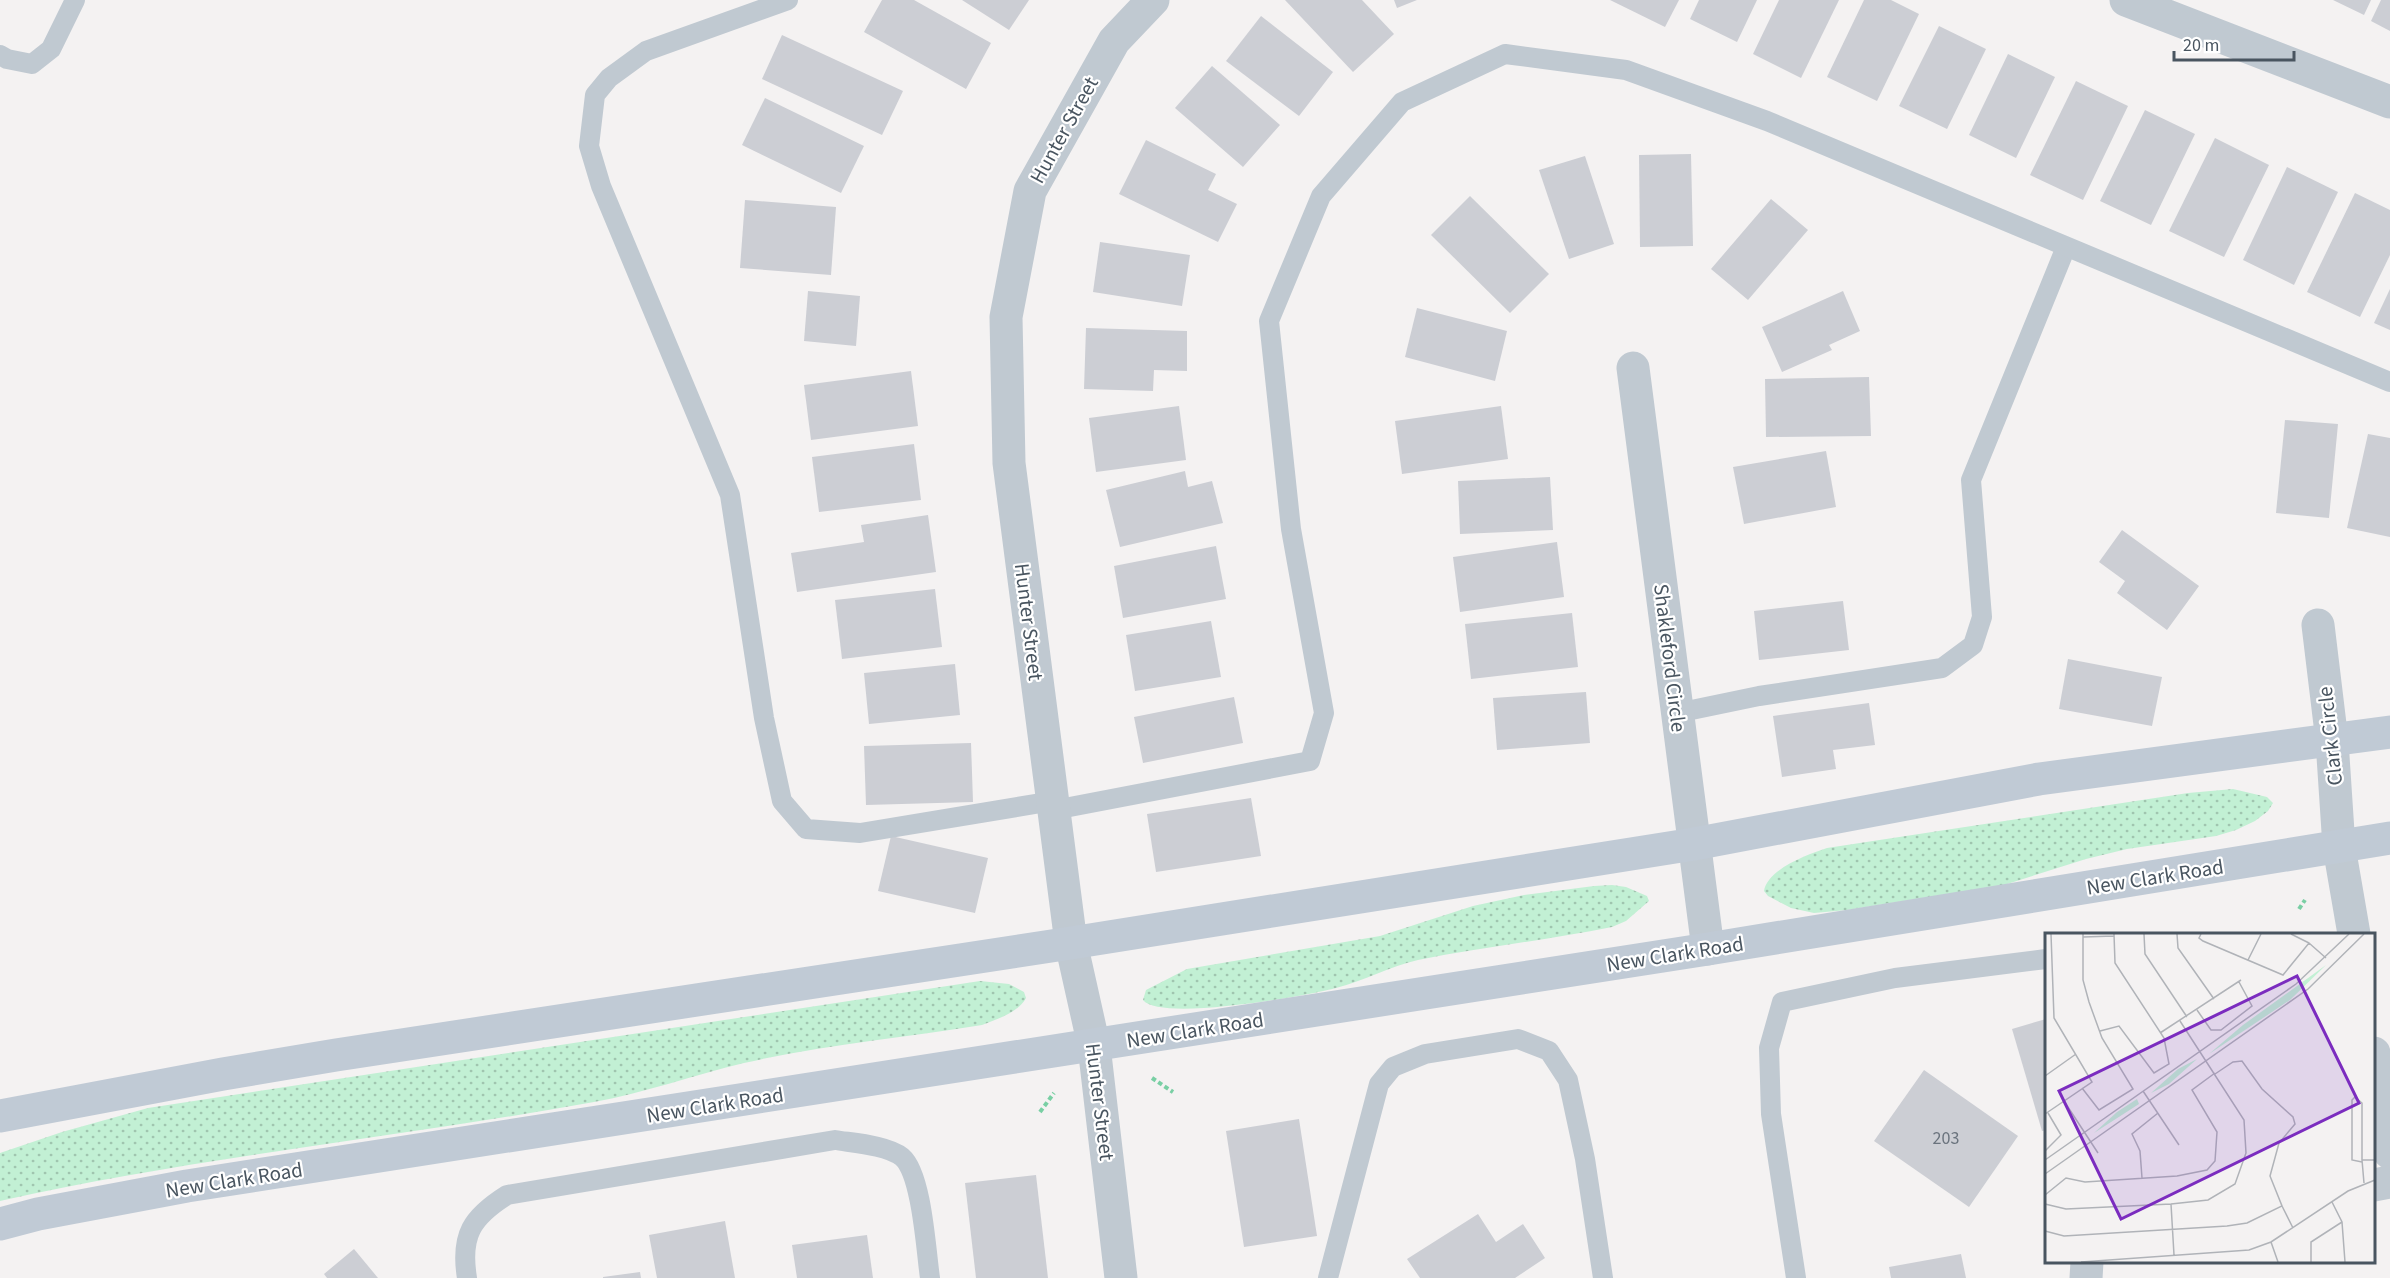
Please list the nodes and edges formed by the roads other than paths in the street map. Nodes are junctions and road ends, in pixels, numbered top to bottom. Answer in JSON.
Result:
{"nodes":[{"id":1,"x":75,"y":0,"type":"edge"},
{"id":2,"x":788,"y":0,"type":"edge"},
{"id":3,"x":1153,"y":0,"type":"edge"},
{"id":4,"x":2126,"y":0,"type":"edge"},
{"id":5,"x":0,"y":55,"type":"edge"},
{"id":6,"x":2390,"y":102,"type":"edge"},
{"id":7,"x":2066,"y":247,"type":"junction"},
{"id":8,"x":1633,"y":368,"type":"dead end"},
{"id":9,"x":2390,"y":382,"type":"edge"},
{"id":10,"x":2318,"y":625,"type":"dead end"},
{"id":11,"x":1677,"y":713,"type":"junction"},
{"id":12,"x":2390,"y":732,"type":"edge"},
{"id":13,"x":2332,"y":741,"type":"junction"},
{"id":14,"x":1053,"y":806,"type":"junction"},
{"id":15,"x":2390,"y":838,"type":"edge"},
{"id":16,"x":1694,"y":844,"type":"junction"},
{"id":17,"x":2339,"y":847,"type":"junction"},
{"id":18,"x":2354,"y":933,"type":"edge"},
{"id":19,"x":1071,"y":943,"type":"junction"},
{"id":20,"x":1708,"y":949,"type":"junction"},
{"id":21,"x":2045,"y":959,"type":"edge"},
{"id":22,"x":1094,"y":1046,"type":"junction"},
{"id":23,"x":2375,"y":1065,"type":"edge"},
{"id":24,"x":0,"y":1116,"type":"edge"},
{"id":25,"x":2390,"y":1153,"type":"edge"},
{"id":26,"x":2390,"y":1182,"type":"edge"},
{"id":27,"x":2375,"y":1185,"type":"edge"},
{"id":28,"x":0,"y":1224,"type":"edge"},
{"id":29,"x":2087,"y":1263,"type":"edge"},
{"id":30,"x":467,"y":1278,"type":"edge"},
{"id":31,"x":930,"y":1278,"type":"edge"},
{"id":32,"x":1121,"y":1278,"type":"edge"},
{"id":33,"x":1328,"y":1278,"type":"edge"},
{"id":34,"x":1603,"y":1278,"type":"edge"},
{"id":35,"x":1796,"y":1278,"type":"edge"},
{"id":36,"x":2086,"y":1278,"type":"edge"}],
"edges":[{"from":1,"to":5,"type":"lane"},
{"from":2,"to":14,"type":"lane"},
{"from":3,"to":14,"type":"street","name":"Hunter Street"},
{"from":4,"to":6,"type":"street"},
{"from":7,"to":9,"type":"lane"},
{"from":7,"to":11,"type":"lane"},
{"from":7,"to":14,"type":"lane"},
{"from":8,"to":11,"type":"street","name":"Shakleford Circle"},
{"from":10,"to":13,"type":"street","name":"Clark Circle"},
{"from":11,"to":16,"type":"street","name":"Shakleford Circle"},
{"from":12,"to":13,"type":"main road"},
{"from":13,"to":16,"type":"main road"},
{"from":13,"to":17,"type":"street","name":"Clark Circle"},
{"from":14,"to":19,"type":"street","name":"Hunter Street"},
{"from":15,"to":17,"type":"main road","name":"New Clark Road"},
{"from":16,"to":19,"type":"main road"},
{"from":16,"to":20,"type":"street","name":"Shakleford Circle"},
{"from":17,"to":18,"type":"street","name":"Clark Circle"},
{"from":17,"to":20,"type":"main road","name":"New Clark Road"},
{"from":19,"to":22,"type":"street","name":"Hunter Street"},
{"from":19,"to":24,"type":"main road"},
{"from":20,"to":22,"type":"main road","name":"New Clark Road"},
{"from":21,"to":35,"type":"lane"},
{"from":22,"to":28,"type":"main road","name":"New Clark Road"},
{"from":22,"to":32,"type":"street","name":"Hunter Street"},
{"from":23,"to":25,"type":"street"},
{"from":26,"to":27,"type":"street"},
{"from":29,"to":36,"type":"street"},
{"from":30,"to":31,"type":"lane"},
{"from":33,"to":34,"type":"lane"}]}
